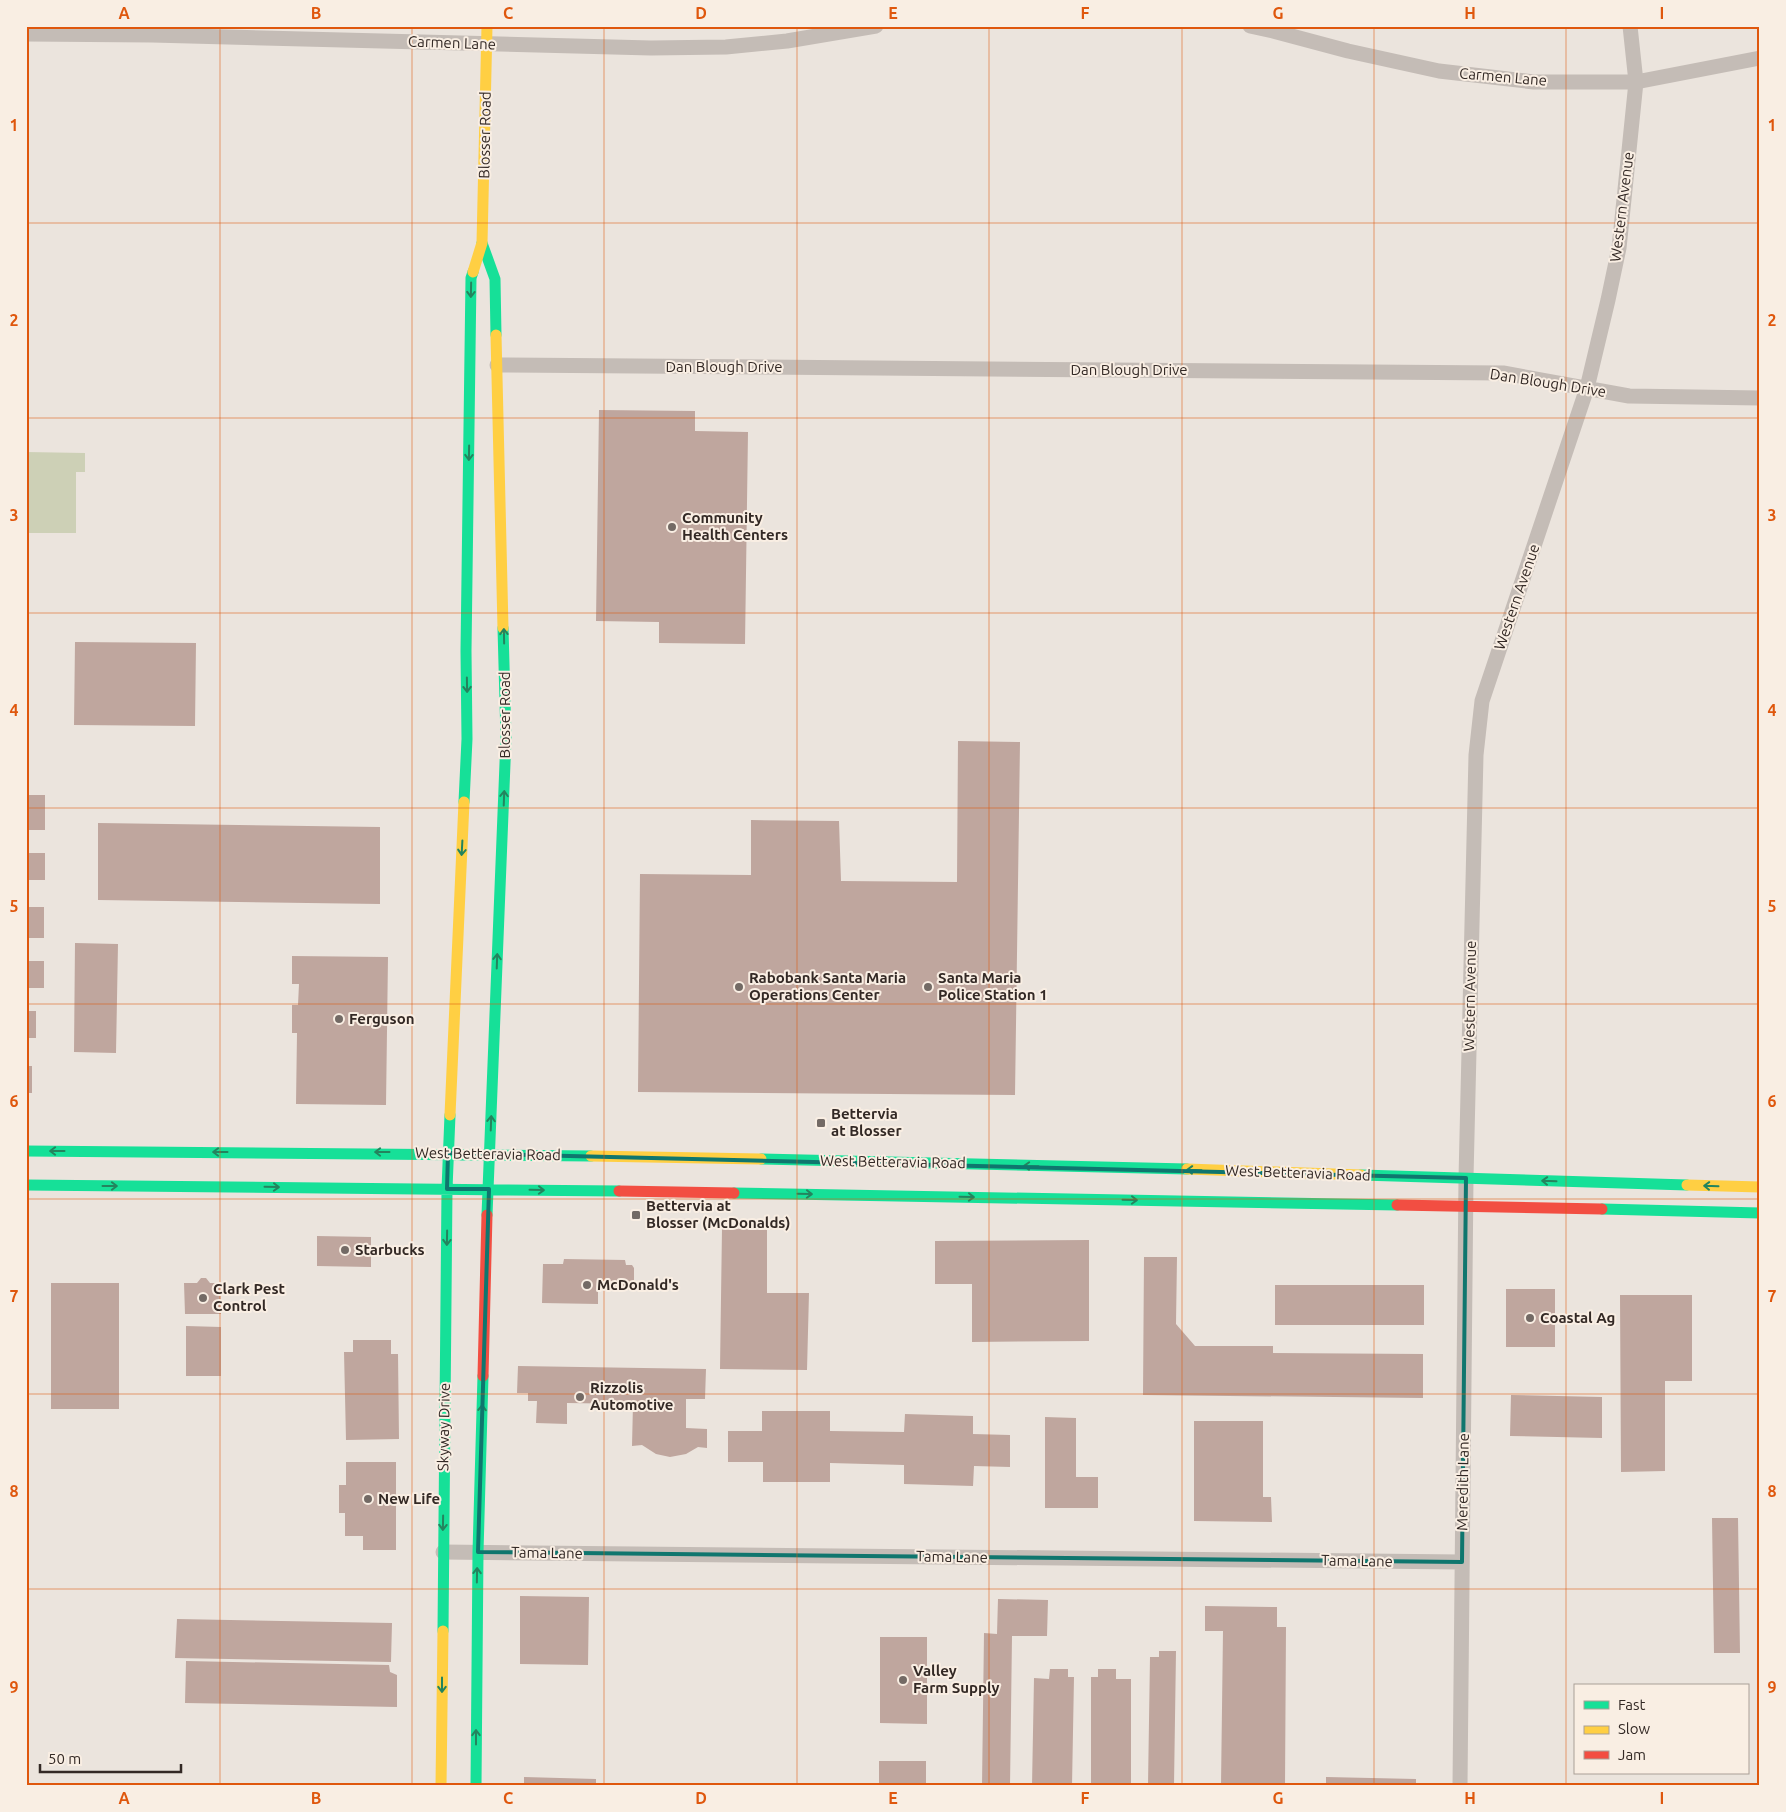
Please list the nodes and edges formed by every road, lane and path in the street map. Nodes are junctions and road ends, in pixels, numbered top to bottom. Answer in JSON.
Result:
{"nodes":[{"id":1,"x":487,"y":26,"type":"edge"},
{"id":2,"x":876,"y":26,"type":"edge"},
{"id":3,"x":1250,"y":26,"type":"edge"},
{"id":4,"x":1630,"y":26,"type":"edge"},
{"id":5,"x":26,"y":34,"type":"edge"},
{"id":6,"x":487,"y":43,"type":"junction"},
{"id":7,"x":1760,"y":58,"type":"edge"},
{"id":8,"x":1636,"y":82,"type":"junction"},
{"id":9,"x":482,"y":243,"type":"junction"},
{"id":10,"x":497,"y":365,"type":"junction"},
{"id":11,"x":1587,"y":388,"type":"junction"},
{"id":12,"x":1760,"y":398,"type":"edge"},
{"id":13,"x":26,"y":1150,"type":"edge"},
{"id":14,"x":448,"y":1153,"type":"junction"},
{"id":15,"x":489,"y":1153,"type":"junction"},
{"id":16,"x":1466,"y":1178,"type":"junction"},
{"id":17,"x":26,"y":1185,"type":"edge"},
{"id":18,"x":1760,"y":1188,"type":"edge"},
{"id":19,"x":447,"y":1189,"type":"junction"},
{"id":20,"x":489,"y":1189,"type":"junction"},
{"id":21,"x":1466,"y":1205,"type":"junction"},
{"id":22,"x":1760,"y":1213,"type":"edge"},
{"id":23,"x":443,"y":1552,"type":"junction"},
{"id":24,"x":478,"y":1552,"type":"junction"},
{"id":25,"x":1462,"y":1562,"type":"junction"},
{"id":26,"x":441,"y":1786,"type":"edge"},
{"id":27,"x":476,"y":1786,"type":"edge"},
{"id":28,"x":1460,"y":1786,"type":"edge"}],
"edges":[{"from":1,"to":6,"type":"main road","name":"Blosser Road"},
{"from":2,"to":6,"type":"street","name":"Carmen Lane"},
{"from":3,"to":8,"type":"street","name":"Carmen Lane"},
{"from":4,"to":8,"type":"street","name":"Western Avenue"},
{"from":5,"to":6,"type":"street","name":"Carmen Lane"},
{"from":6,"to":9,"type":"main road","name":"Blosser Road"},
{"from":7,"to":8,"type":"street","name":"Carmen Lane"},
{"from":8,"to":11,"type":"street","name":"Western Avenue"},
{"from":9,"to":10,"type":"main road","name":"Blosser Road"},
{"from":9,"to":14,"type":"main road","name":"Blosser Road","one_way":true},
{"from":10,"to":11,"type":"street","name":"Dan Blough Drive"},
{"from":15,"to":10,"type":"main road","name":"Blosser Road","one_way":true},
{"from":11,"to":12,"type":"street","name":"Dan Blough Drive"},
{"from":11,"to":16,"type":"street","name":"Western Avenue"},
{"from":14,"to":13,"type":"main road","name":"West Betteravia Road","one_way":true},
{"from":14,"to":15,"type":"main road","name":"West Betteravia Road"},
{"from":14,"to":19,"type":"main road","name":"Blosser Road"},
{"from":16,"to":15,"type":"main road","name":"West Betteravia Road","one_way":true},
{"from":15,"to":20,"type":"main road","name":"Blosser Road"},
{"from":18,"to":16,"type":"main road","name":"West Betteravia Road","one_way":true},
{"from":16,"to":21,"type":"street","name":"Meredith Lane"},
{"from":17,"to":19,"type":"main road","name":"West Betteravia Road","one_way":true},
{"from":19,"to":20,"type":"main road","name":"West Betteravia Road"},
{"from":19,"to":23,"type":"main road","name":"Skyway Drive","one_way":true},
{"from":20,"to":21,"type":"main road","name":"West Betteravia Road","one_way":true},
{"from":24,"to":20,"type":"main road","one_way":true},
{"from":21,"to":22,"type":"main road","name":"West Betteravia Road"},
{"from":21,"to":25,"type":"street","name":"Meredith Lane"},
{"from":23,"to":24,"type":"street","name":"Tama Lane"},
{"from":23,"to":26,"type":"main road","name":"Skyway Drive","one_way":true},
{"from":24,"to":25,"type":"street","name":"Tama Lane"},
{"from":27,"to":24,"type":"main road","one_way":true},
{"from":25,"to":28,"type":"street","name":"Meredith Lane"}]}
